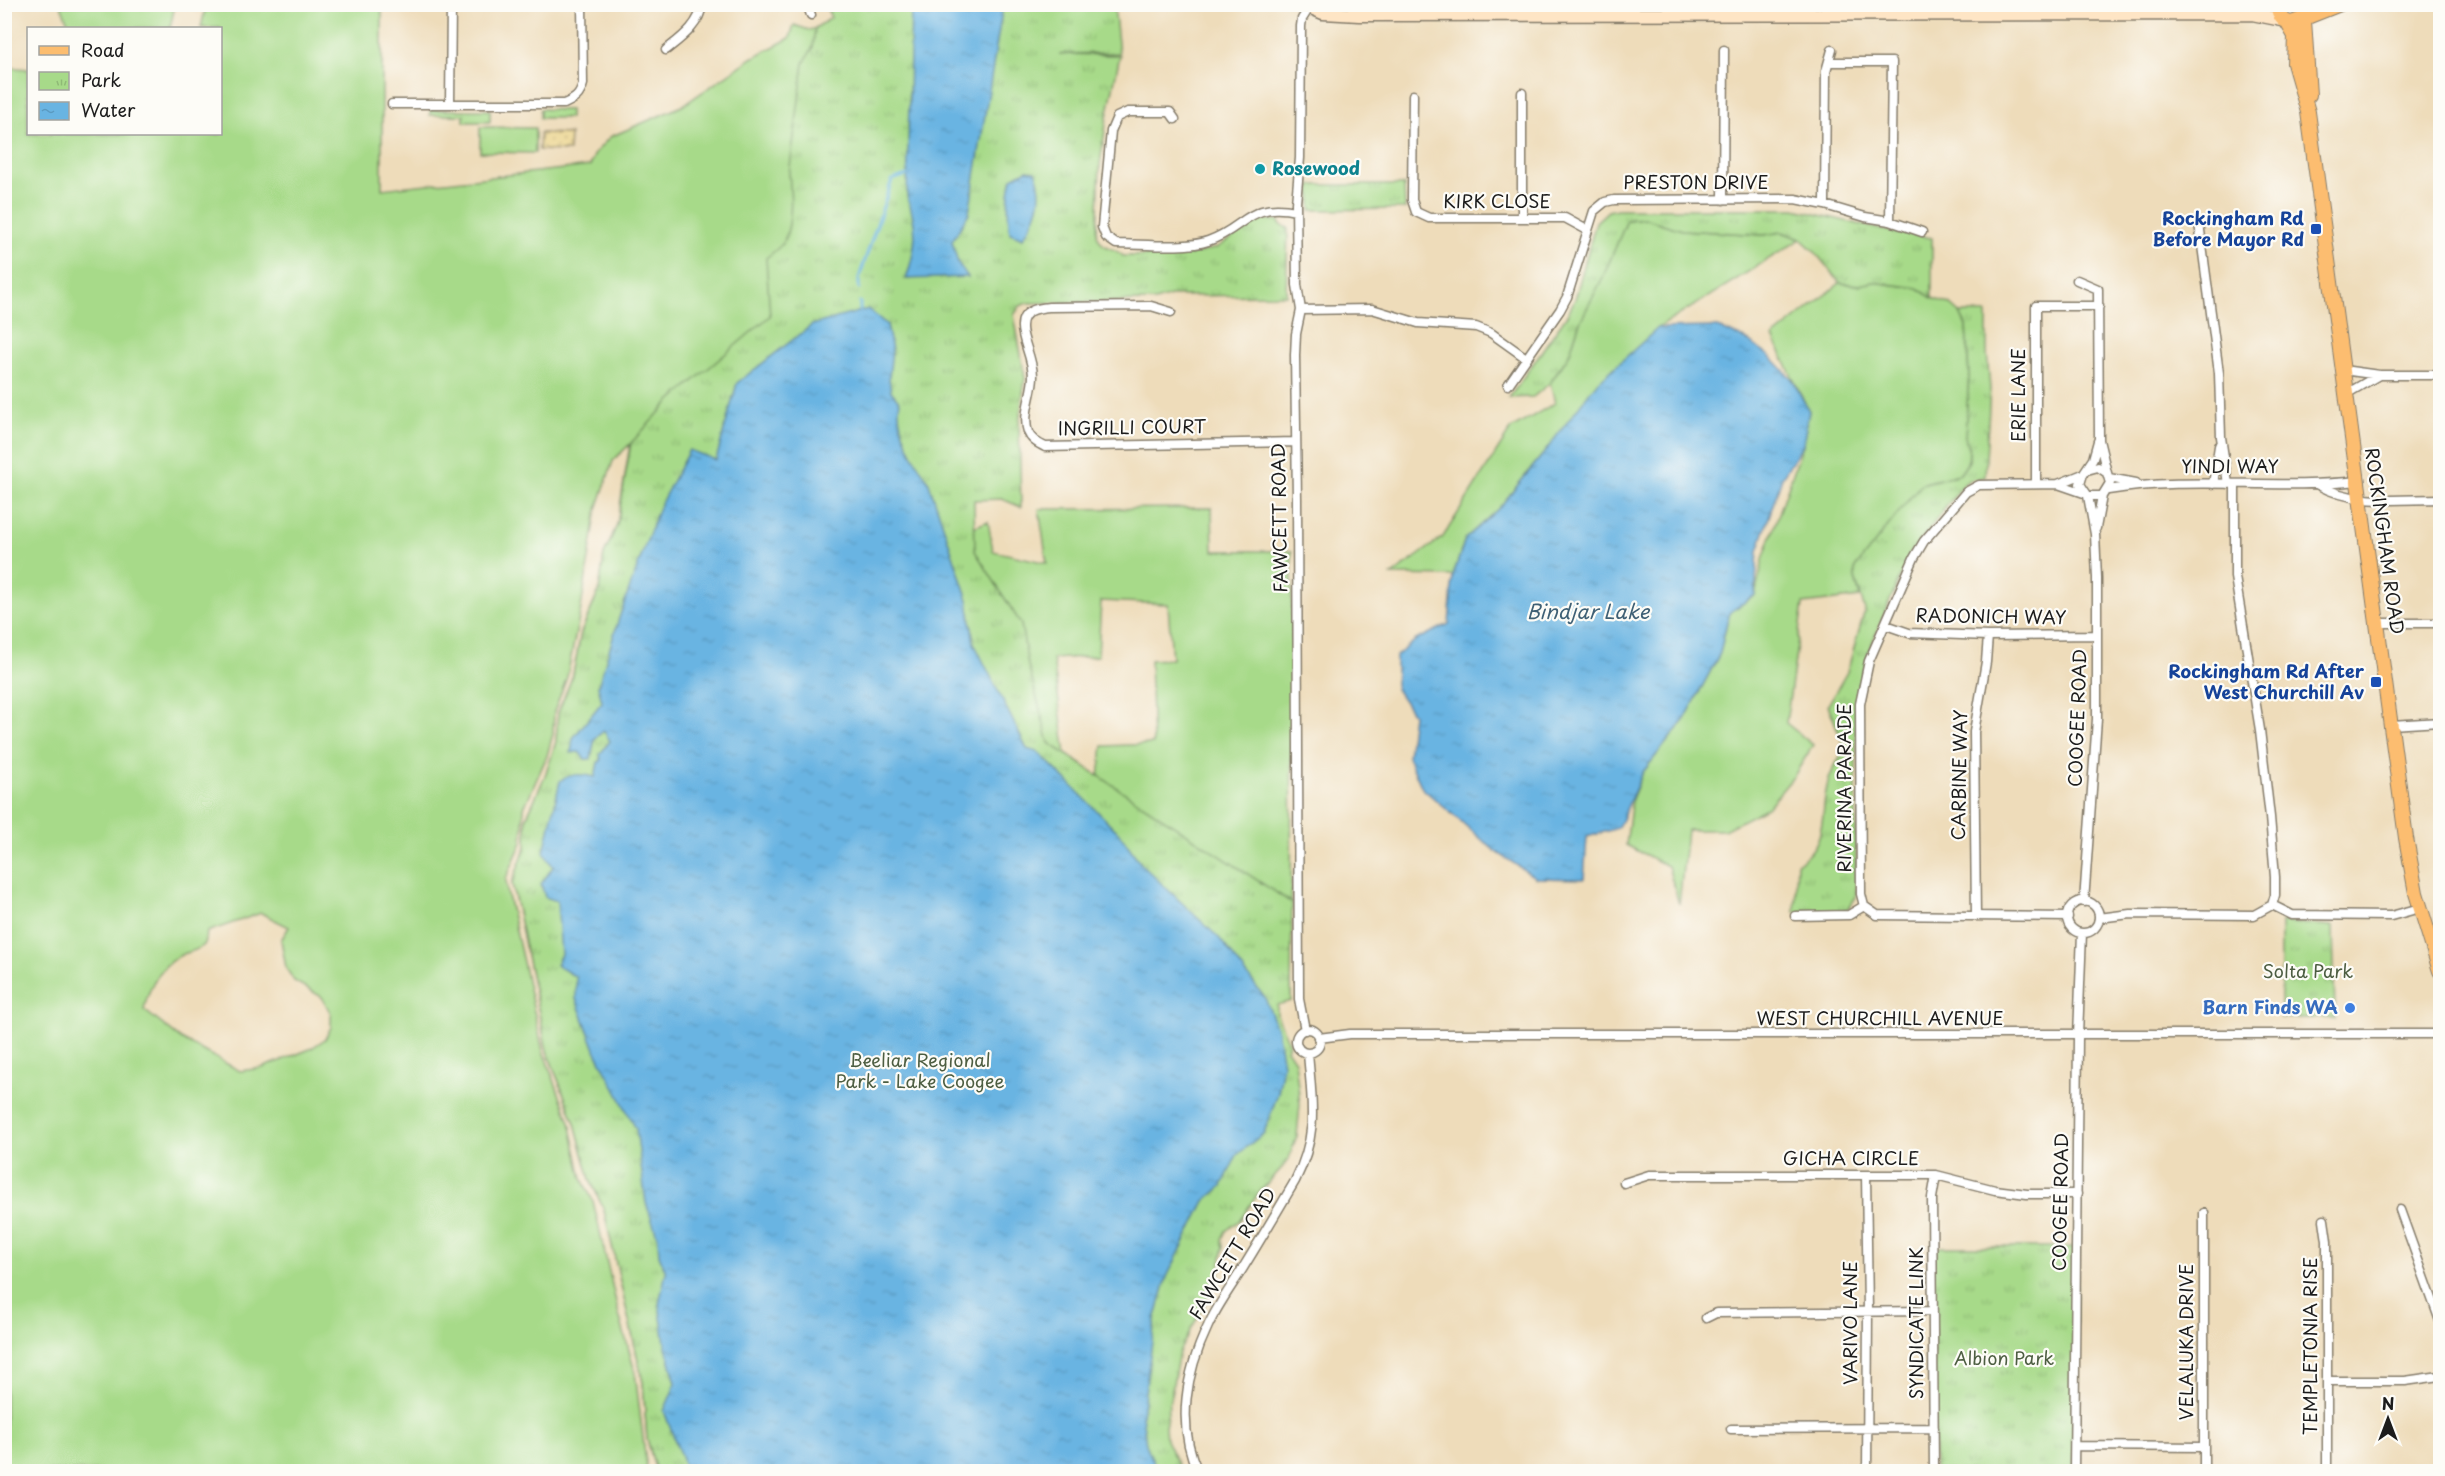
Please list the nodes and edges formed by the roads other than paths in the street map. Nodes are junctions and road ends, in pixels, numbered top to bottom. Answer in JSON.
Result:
{"nodes":[{"id":1,"x":451,"y":4,"type":"edge"},
{"id":2,"x":582,"y":4,"type":"edge"},
{"id":3,"x":702,"y":4,"type":"edge"},
{"id":4,"x":807,"y":4,"type":"edge"},
{"id":5,"x":2277,"y":4,"type":"edge"},
{"id":6,"x":2340,"y":4,"type":"edge"},
{"id":7,"x":1305,"y":6,"type":"edge"},
{"id":8,"x":2252,"y":14,"type":"junction"},
{"id":9,"x":2306,"y":14,"type":"edge"},
{"id":10,"x":811,"y":15,"type":"dead end"},
{"id":11,"x":2285,"y":21,"type":"junction"},
{"id":12,"x":666,"y":50,"type":"dead end"},
{"id":13,"x":1724,"y":50,"type":"dead end"},
{"id":14,"x":1832,"y":50,"type":"dead end"},
{"id":15,"x":1829,"y":62,"type":"junction"},
{"id":16,"x":1522,"y":93,"type":"dead end"},
{"id":17,"x":1413,"y":94,"type":"dead end"},
{"id":18,"x":392,"y":104,"type":"dead end"},
{"id":19,"x":450,"y":104,"type":"junction"},
{"id":20,"x":2308,"y":112,"type":"junction"},
{"id":21,"x":1175,"y":119,"type":"dead end"},
{"id":22,"x":1723,"y":200,"type":"junction"},
{"id":23,"x":1825,"y":205,"type":"junction"},
{"id":24,"x":1296,"y":211,"type":"junction"},
{"id":25,"x":1522,"y":218,"type":"junction"},
{"id":26,"x":1890,"y":220,"type":"junction"},
{"id":27,"x":2199,"y":223,"type":"dead end"},
{"id":28,"x":1587,"y":230,"type":"junction"},
{"id":29,"x":1922,"y":232,"type":"dead end"},
{"id":30,"x":2077,"y":280,"type":"dead end"},
{"id":31,"x":2099,"y":306,"type":"junction"},
{"id":32,"x":1301,"y":310,"type":"junction"},
{"id":33,"x":1171,"y":312,"type":"dead end"},
{"id":34,"x":1526,"y":358,"type":"junction"},
{"id":35,"x":2343,"y":370,"type":"junction"},
{"id":36,"x":2379,"y":375,"type":"junction"},
{"id":37,"x":2440,"y":375,"type":"edge"},
{"id":38,"x":1508,"y":385,"type":"dead end"},
{"id":39,"x":2346,"y":394,"type":"junction"},
{"id":40,"x":2221,"y":437,"type":"junction"},
{"id":41,"x":2099,"y":440,"type":"junction"},
{"id":42,"x":1295,"y":442,"type":"junction"},
{"id":43,"x":2085,"y":472,"type":"junction"},
{"id":44,"x":2108,"y":476,"type":"junction"},
{"id":45,"x":2358,"y":481,"type":"junction"},
{"id":46,"x":2036,"y":484,"type":"junction"},
{"id":47,"x":2058,"y":484,"type":"junction"},
{"id":48,"x":2143,"y":484,"type":"junction"},
{"id":49,"x":2213,"y":484,"type":"junction"},
{"id":50,"x":2231,"y":484,"type":"junction"},
{"id":51,"x":2317,"y":485,"type":"junction"},
{"id":52,"x":1966,"y":492,"type":"joint"},
{"id":53,"x":2105,"y":493,"type":"junction"},
{"id":54,"x":2086,"y":494,"type":"junction"},
{"id":55,"x":2440,"y":499,"type":"edge"},
{"id":56,"x":2361,"y":501,"type":"junction"},
{"id":57,"x":2095,"y":534,"type":"junction"},
{"id":58,"x":2377,"y":623,"type":"junction"},
{"id":59,"x":2440,"y":623,"type":"edge"},
{"id":60,"x":1886,"y":625,"type":"junction"},
{"id":61,"x":2097,"y":635,"type":"junction"},
{"id":62,"x":1988,"y":636,"type":"junction"},
{"id":63,"x":2440,"y":722,"type":"edge"},
{"id":64,"x":2391,"y":725,"type":"junction"},
{"id":65,"x":2084,"y":902,"type":"junction"},
{"id":66,"x":2272,"y":905,"type":"junction"},
{"id":67,"x":1864,"y":906,"type":"junction"},
{"id":68,"x":2420,"y":908,"type":"junction"},
{"id":69,"x":1795,"y":916,"type":"dead end"},
{"id":70,"x":1976,"y":916,"type":"junction"},
{"id":71,"x":2068,"y":917,"type":"junction"},
{"id":72,"x":2099,"y":918,"type":"junction"},
{"id":73,"x":2082,"y":933,"type":"junction"},
{"id":74,"x":2440,"y":971,"type":"edge"},
{"id":75,"x":1305,"y":1030,"type":"junction"},
{"id":76,"x":2440,"y":1034,"type":"edge"},
{"id":77,"x":2078,"y":1036,"type":"junction"},
{"id":78,"x":1319,"y":1038,"type":"junction"},
{"id":79,"x":1308,"y":1053,"type":"junction"},
{"id":80,"x":1866,"y":1175,"type":"junction"},
{"id":81,"x":1936,"y":1175,"type":"junction"},
{"id":82,"x":1624,"y":1183,"type":"dead end"},
{"id":83,"x":2077,"y":1194,"type":"junction"},
{"id":84,"x":2400,"y":1210,"type":"dead end"},
{"id":85,"x":2204,"y":1213,"type":"dead end"},
{"id":86,"x":2324,"y":1220,"type":"dead end"},
{"id":87,"x":1868,"y":1311,"type":"junction"},
{"id":88,"x":1933,"y":1311,"type":"junction"},
{"id":89,"x":1706,"y":1318,"type":"dead end"},
{"id":90,"x":2440,"y":1321,"type":"edge"},
{"id":91,"x":2440,"y":1376,"type":"edge"},
{"id":92,"x":2328,"y":1381,"type":"junction"},
{"id":93,"x":1934,"y":1428,"type":"junction"},
{"id":94,"x":1867,"y":1429,"type":"junction"},
{"id":95,"x":1731,"y":1430,"type":"dead end"},
{"id":96,"x":2075,"y":1446,"type":"junction"},
{"id":97,"x":2204,"y":1447,"type":"junction"},
{"id":98,"x":1198,"y":1472,"type":"edge"},
{"id":99,"x":1867,"y":1472,"type":"edge"},
{"id":100,"x":1934,"y":1472,"type":"edge"},
{"id":101,"x":2074,"y":1472,"type":"edge"},
{"id":102,"x":2204,"y":1472,"type":"edge"},
{"id":103,"x":2328,"y":1472,"type":"edge"}],
"edges":[{"from":1,"to":19,"type":"street"},
{"from":2,"to":19,"type":"street"},
{"from":3,"to":12,"type":"street"},
{"from":4,"to":10,"type":"street"},
{"from":5,"to":8,"type":"main road"},
{"from":5,"to":11,"type":"main road","name":"ROCKINGHAM ROAD"},
{"from":6,"to":9,"type":"main road"},
{"from":7,"to":8,"type":"main road"},
{"from":7,"to":24,"type":"street","name":"FAWCETT ROAD"},
{"from":8,"to":11,"type":"main road"},
{"from":9,"to":11,"type":"main road"},
{"from":9,"to":20,"type":"main road","name":"ROCKINGHAM ROAD"},
{"from":11,"to":20,"type":"main road","name":"ROCKINGHAM ROAD"},
{"from":13,"to":22,"type":"street"},
{"from":14,"to":15,"type":"street"},
{"from":15,"to":23,"type":"street"},
{"from":15,"to":26,"type":"street"},
{"from":16,"to":25,"type":"street"},
{"from":17,"to":25,"type":"street","name":"KIRK CLOSE"},
{"from":18,"to":19,"type":"street"},
{"from":20,"to":35,"type":"main road","name":"ROCKINGHAM ROAD"},
{"from":21,"to":24,"type":"street"},
{"from":22,"to":23,"type":"street","name":"PRESTON DRIVE"},
{"from":22,"to":28,"type":"street","name":"PRESTON DRIVE"},
{"from":23,"to":26,"type":"street","name":"PRESTON DRIVE"},
{"from":24,"to":32,"type":"street","name":"FAWCETT ROAD"},
{"from":25,"to":28,"type":"street","name":"KIRK CLOSE"},
{"from":26,"to":29,"type":"street","name":"PRESTON DRIVE"},
{"from":27,"to":40,"type":"street"},
{"from":28,"to":34,"type":"street","name":"PRESTON DRIVE"},
{"from":30,"to":31,"type":"street"},
{"from":31,"to":41,"type":"street"},
{"from":31,"to":46,"type":"street","name":"ERIE LANE"},
{"from":32,"to":34,"type":"street"},
{"from":32,"to":42,"type":"street","name":"FAWCETT ROAD"},
{"from":33,"to":42,"type":"street","name":"INGRILLI COURT"},
{"from":34,"to":38,"type":"street","name":"PRESTON DRIVE"},
{"from":35,"to":36,"type":"street"},
{"from":35,"to":39,"type":"main road","name":"ROCKINGHAM ROAD"},
{"from":36,"to":37,"type":"street"},
{"from":36,"to":39,"type":"street"},
{"from":39,"to":45,"type":"main road","name":"ROCKINGHAM ROAD"},
{"from":40,"to":49,"type":"street"},
{"from":40,"to":50,"type":"street"},
{"from":41,"to":43,"type":"street"},
{"from":41,"to":44,"type":"street"},
{"from":42,"to":75,"type":"street","name":"FAWCETT ROAD"},
{"from":43,"to":44,"type":"street","name":"YINDI WAY"},
{"from":43,"to":47,"type":"street","name":"YINDI WAY"},
{"from":43,"to":54,"type":"street"},
{"from":44,"to":48,"type":"street","name":"YINDI WAY"},
{"from":44,"to":53,"type":"street"},
{"from":45,"to":51,"type":"street","name":"YINDI WAY"},
{"from":45,"to":56,"type":"main road","name":"ROCKINGHAM ROAD"},
{"from":46,"to":47,"type":"street","name":"YINDI WAY"},
{"from":46,"to":52,"type":"street","name":"YINDI WAY"},
{"from":47,"to":54,"type":"street","name":"YINDI WAY"},
{"from":48,"to":49,"type":"street","name":"YINDI WAY"},
{"from":48,"to":53,"type":"street","name":"YINDI WAY"},
{"from":49,"to":50,"type":"street","name":"YINDI WAY"},
{"from":50,"to":51,"type":"street","name":"YINDI WAY"},
{"from":50,"to":66,"type":"street"},
{"from":51,"to":56,"type":"street","name":"YINDI WAY"},
{"from":52,"to":60,"type":"street","name":"RIVERINA PARADE"},
{"from":53,"to":54,"type":"street","name":"YINDI WAY"},
{"from":53,"to":57,"type":"street","name":"COOGEE ROAD"},
{"from":54,"to":57,"type":"street","name":"COOGEE ROAD"},
{"from":55,"to":56,"type":"street","name":"YINDI WAY"},
{"from":56,"to":58,"type":"main road","name":"ROCKINGHAM ROAD"},
{"from":57,"to":61,"type":"street","name":"COOGEE ROAD"},
{"from":58,"to":59,"type":"street"},
{"from":58,"to":64,"type":"main road","name":"ROCKINGHAM ROAD"},
{"from":60,"to":62,"type":"street","name":"RADONICH WAY"},
{"from":60,"to":67,"type":"street","name":"RIVERINA PARADE"},
{"from":61,"to":62,"type":"street","name":"RADONICH WAY"},
{"from":61,"to":65,"type":"street","name":"COOGEE ROAD"},
{"from":62,"to":70,"type":"street","name":"CARBINE WAY"},
{"from":63,"to":64,"type":"street"},
{"from":64,"to":68,"type":"main road","name":"ROCKINGHAM ROAD"},
{"from":65,"to":71,"type":"street"},
{"from":65,"to":72,"type":"street"},
{"from":66,"to":68,"type":"street"},
{"from":66,"to":72,"type":"street"},
{"from":67,"to":69,"type":"street"},
{"from":67,"to":70,"type":"street"},
{"from":68,"to":74,"type":"main road","name":"ROCKINGHAM ROAD"},
{"from":70,"to":71,"type":"street"},
{"from":71,"to":73,"type":"street"},
{"from":72,"to":73,"type":"street"},
{"from":73,"to":77,"type":"street","name":"COOGEE ROAD"},
{"from":75,"to":78,"type":"street"},
{"from":75,"to":79,"type":"street"},
{"from":76,"to":77,"type":"street","name":"WEST CHURCHILL AVENUE"},
{"from":77,"to":78,"type":"street","name":"WEST CHURCHILL AVENUE"},
{"from":77,"to":83,"type":"street","name":"COOGEE ROAD"},
{"from":78,"to":79,"type":"street"},
{"from":79,"to":98,"type":"street","name":"FAWCETT ROAD"},
{"from":80,"to":81,"type":"street","name":"GICHA CIRCLE"},
{"from":80,"to":82,"type":"street","name":"GICHA CIRCLE"},
{"from":80,"to":87,"type":"street","name":"VARIVO LANE"},
{"from":81,"to":83,"type":"street","name":"GICHA CIRCLE"},
{"from":81,"to":88,"type":"street","name":"SYNDICATE LINK"},
{"from":83,"to":96,"type":"street","name":"COOGEE ROAD"},
{"from":84,"to":90,"type":"street"},
{"from":85,"to":97,"type":"street","name":"VELALUKA DRIVE"},
{"from":86,"to":92,"type":"street","name":"TEMPLETONIA RISE"},
{"from":87,"to":88,"type":"street"},
{"from":87,"to":89,"type":"street"},
{"from":87,"to":94,"type":"street","name":"VARIVO LANE"},
{"from":88,"to":93,"type":"street","name":"SYNDICATE LINK"},
{"from":91,"to":92,"type":"street"},
{"from":92,"to":103,"type":"street","name":"TEMPLETONIA RISE"},
{"from":93,"to":94,"type":"street"},
{"from":93,"to":100,"type":"street","name":"SYNDICATE LINK"},
{"from":94,"to":95,"type":"street"},
{"from":94,"to":99,"type":"street","name":"VARIVO LANE"},
{"from":96,"to":97,"type":"street"},
{"from":96,"to":101,"type":"street","name":"COOGEE ROAD"},
{"from":97,"to":102,"type":"street","name":"VELALUKA DRIVE"}]}
